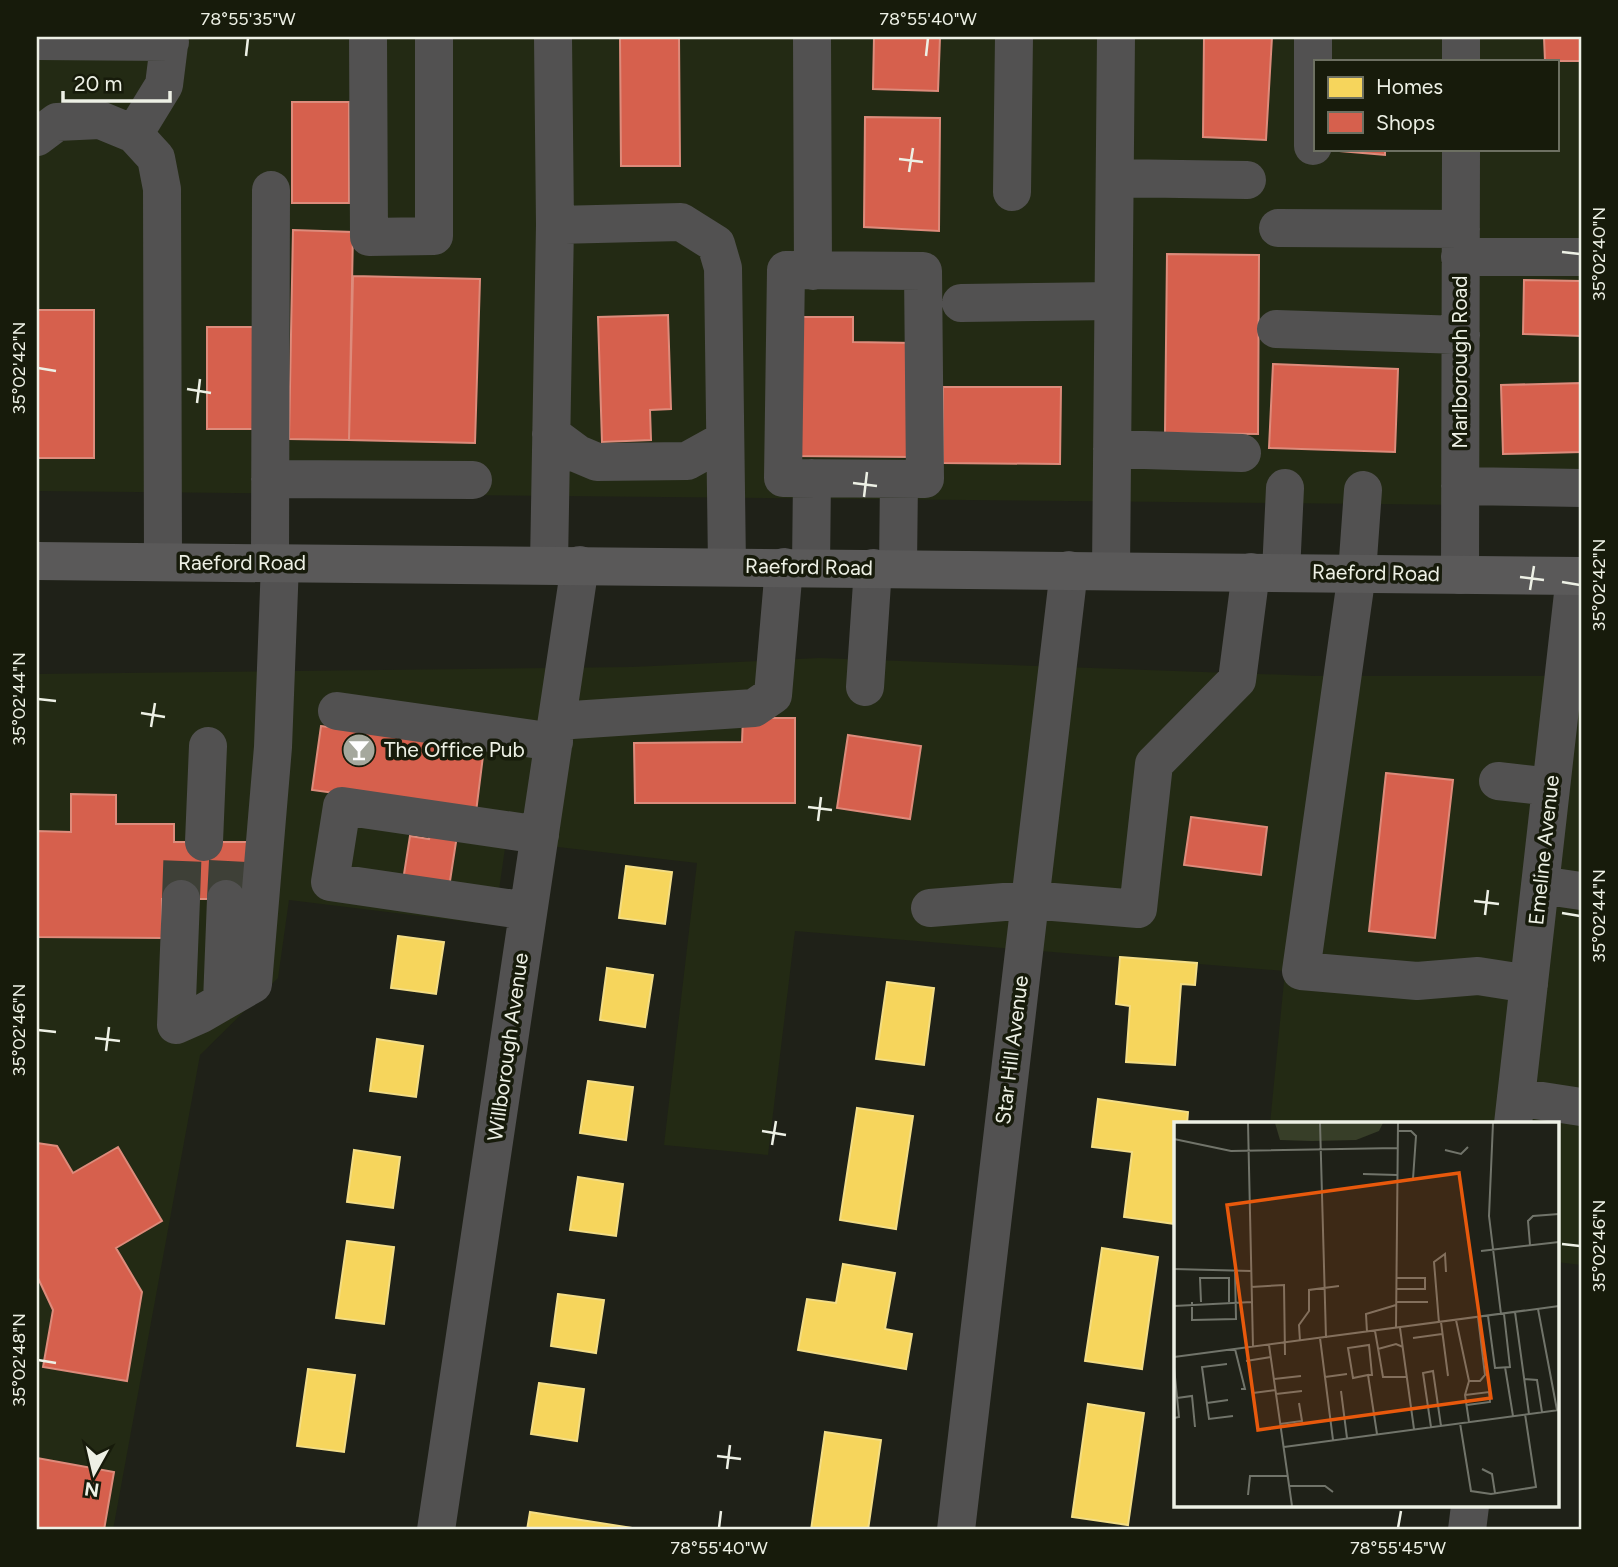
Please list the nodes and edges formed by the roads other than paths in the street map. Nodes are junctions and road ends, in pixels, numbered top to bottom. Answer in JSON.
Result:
{"nodes":[{"id":1,"x":368,"y":37,"type":"edge"},
{"id":2,"x":434,"y":37,"type":"edge"},
{"id":3,"x":553,"y":37,"type":"edge"},
{"id":4,"x":812,"y":37,"type":"edge"},
{"id":5,"x":1014,"y":37,"type":"edge"},
{"id":6,"x":1116,"y":37,"type":"edge"},
{"id":7,"x":1313,"y":37,"type":"edge"},
{"id":8,"x":1461,"y":37,"type":"edge"},
{"id":9,"x":170,"y":40,"type":"edge"},
{"id":10,"x":37,"y":41,"type":"edge"},
{"id":11,"x":1461,"y":60,"type":"edge"},
{"id":12,"x":134,"y":134,"type":"junction"},
{"id":13,"x":37,"y":137,"type":"edge"},
{"id":14,"x":1313,"y":146,"type":"dead end"},
{"id":15,"x":1461,"y":150,"type":"edge"},
{"id":16,"x":1115,"y":178,"type":"junction"},
{"id":17,"x":1247,"y":180,"type":"dead end"},
{"id":18,"x":271,"y":190,"type":"dead end"},
{"id":19,"x":1012,"y":192,"type":"dead end"},
{"id":20,"x":555,"y":225,"type":"junction"},
{"id":21,"x":1278,"y":228,"type":"dead end"},
{"id":22,"x":1461,"y":243,"type":"junction"},
{"id":23,"x":1581,"y":257,"type":"edge"},
{"id":24,"x":813,"y":271,"type":"junction"},
{"id":25,"x":1114,"y":301,"type":"junction"},
{"id":26,"x":961,"y":303,"type":"dead end"},
{"id":27,"x":1276,"y":329,"type":"dead end"},
{"id":28,"x":1461,"y":335,"type":"junction"},
{"id":29,"x":551,"y":435,"type":"junction"},
{"id":30,"x":725,"y":440,"type":"junction"},
{"id":31,"x":1112,"y":449,"type":"junction"},
{"id":32,"x":1242,"y":453,"type":"dead end"},
{"id":33,"x":812,"y":478,"type":"junction"},
{"id":34,"x":270,"y":479,"type":"junction"},
{"id":35,"x":900,"y":479,"type":"junction"},
{"id":36,"x":472,"y":480,"type":"dead end"},
{"id":37,"x":1460,"y":486,"type":"junction"},
{"id":38,"x":1285,"y":488,"type":"dead end"},
{"id":39,"x":1581,"y":488,"type":"edge"},
{"id":40,"x":1363,"y":490,"type":"dead end"},
{"id":41,"x":37,"y":561,"type":"edge"},
{"id":42,"x":163,"y":562,"type":"junction"},
{"id":43,"x":275,"y":563,"type":"junction"},
{"id":44,"x":564,"y":565,"type":"junction"},
{"id":45,"x":727,"y":566,"type":"junction"},
{"id":46,"x":798,"y":567,"type":"junction"},
{"id":47,"x":886,"y":568,"type":"junction"},
{"id":48,"x":1069,"y":570,"type":"junction"},
{"id":49,"x":1111,"y":570,"type":"junction"},
{"id":50,"x":1266,"y":572,"type":"junction"},
{"id":51,"x":1357,"y":573,"type":"junction"},
{"id":52,"x":1460,"y":575,"type":"junction"},
{"id":53,"x":1578,"y":576,"type":"edge"},
{"id":54,"x":865,"y":688,"type":"dead end"},
{"id":55,"x":337,"y":712,"type":"dead end"},
{"id":56,"x":555,"y":732,"type":"junction"},
{"id":57,"x":220,"y":746,"type":"dead end"},
{"id":58,"x":1498,"y":780,"type":"dead end"},
{"id":59,"x":1551,"y":788,"type":"junction"},
{"id":60,"x":205,"y":834,"type":"tunnel mouth"},
{"id":61,"x":540,"y":835,"type":"junction"},
{"id":62,"x":1540,"y":885,"type":"junction"},
{"id":63,"x":1581,"y":891,"type":"edge"},
{"id":64,"x":1029,"y":900,"type":"junction"},
{"id":65,"x":930,"y":908,"type":"dead end"},
{"id":66,"x":528,"y":911,"type":"junction"},
{"id":67,"x":1529,"y":984,"type":"junction"},
{"id":68,"x":200,"y":1013,"type":"junction"},
{"id":69,"x":1581,"y":1107,"type":"edge"},
{"id":70,"x":1515,"y":1111,"type":"edge"},
{"id":71,"x":1470,"y":1508,"type":"edge"},
{"id":72,"x":436,"y":1530,"type":"edge"},
{"id":73,"x":956,"y":1530,"type":"edge"},
{"id":74,"x":1467,"y":1530,"type":"edge"}],
"edges":[{"from":1,"to":2,"type":"street"},
{"from":3,"to":20,"type":"street","name":"Willborough Avenue"},
{"from":4,"to":24,"type":"street"},
{"from":5,"to":19,"type":"street"},
{"from":6,"to":16,"type":"street"},
{"from":7,"to":14,"type":"street"},
{"from":8,"to":11,"type":"street"},
{"from":9,"to":10,"type":"street"},
{"from":9,"to":12,"type":"street"},
{"from":12,"to":13,"type":"street"},
{"from":12,"to":42,"type":"street"},
{"from":15,"to":22,"type":"street","name":"Marlborough Road"},
{"from":16,"to":17,"type":"street"},
{"from":16,"to":25,"type":"street"},
{"from":18,"to":34,"type":"street"},
{"from":20,"to":29,"type":"street","name":"Willborough Avenue"},
{"from":20,"to":30,"type":"street"},
{"from":21,"to":22,"type":"street"},
{"from":22,"to":23,"type":"street"},
{"from":22,"to":28,"type":"street","name":"Marlborough Road"},
{"from":24,"to":33,"type":"street"},
{"from":24,"to":35,"type":"street"},
{"from":25,"to":26,"type":"street"},
{"from":25,"to":31,"type":"street"},
{"from":27,"to":28,"type":"street"},
{"from":28,"to":37,"type":"street","name":"Marlborough Road"},
{"from":29,"to":30,"type":"street"},
{"from":29,"to":44,"type":"street","name":"Willborough Avenue"},
{"from":30,"to":45,"type":"street"},
{"from":31,"to":32,"type":"street"},
{"from":31,"to":49,"type":"street"},
{"from":33,"to":35,"type":"street"},
{"from":33,"to":46,"type":"street"},
{"from":34,"to":36,"type":"street"},
{"from":34,"to":43,"type":"street"},
{"from":35,"to":47,"type":"street"},
{"from":37,"to":39,"type":"street"},
{"from":37,"to":52,"type":"street","name":"Marlborough Road"},
{"from":38,"to":50,"type":"street"},
{"from":40,"to":51,"type":"street"},
{"from":41,"to":42,"type":"main road","name":"Raeford Road"},
{"from":42,"to":43,"type":"main road","name":"Raeford Road"},
{"from":43,"to":44,"type":"main road","name":"Raeford Road"},
{"from":43,"to":68,"type":"street"},
{"from":44,"to":45,"type":"main road","name":"Raeford Road"},
{"from":44,"to":56,"type":"street","name":"Willborough Avenue"},
{"from":45,"to":46,"type":"main road","name":"Raeford Road"},
{"from":46,"to":47,"type":"main road","name":"Raeford Road"},
{"from":46,"to":56,"type":"street"},
{"from":47,"to":48,"type":"main road","name":"Raeford Road"},
{"from":47,"to":54,"type":"street"},
{"from":48,"to":49,"type":"main road","name":"Raeford Road"},
{"from":48,"to":64,"type":"street","name":"Star Hill Avenue"},
{"from":49,"to":50,"type":"main road","name":"Raeford Road"},
{"from":50,"to":51,"type":"main road","name":"Raeford Road"},
{"from":50,"to":64,"type":"street"},
{"from":51,"to":52,"type":"main road","name":"Raeford Road"},
{"from":51,"to":67,"type":"street"},
{"from":52,"to":53,"type":"main road","name":"Raeford Road"},
{"from":53,"to":59,"type":"street","name":"Emeline Avenue"},
{"from":55,"to":56,"type":"street"},
{"from":56,"to":61,"type":"street","name":"Willborough Avenue"},
{"from":57,"to":60,"type":"street"},
{"from":58,"to":59,"type":"street"},
{"from":59,"to":62,"type":"street","name":"Emeline Avenue"},
{"from":61,"to":66,"type":"street","name":"Willborough Avenue"},
{"from":61,"to":66,"type":"street"},
{"from":62,"to":63,"type":"street"},
{"from":62,"to":67,"type":"street","name":"Emeline Avenue"},
{"from":64,"to":65,"type":"street"},
{"from":64,"to":73,"type":"street","name":"Star Hill Avenue"},
{"from":66,"to":72,"type":"street","name":"Willborough Avenue"},
{"from":67,"to":70,"type":"street","name":"Emeline Avenue"},
{"from":68,"to":68,"type":"street"},
{"from":69,"to":70,"type":"street"},
{"from":71,"to":74,"type":"street"}]}
